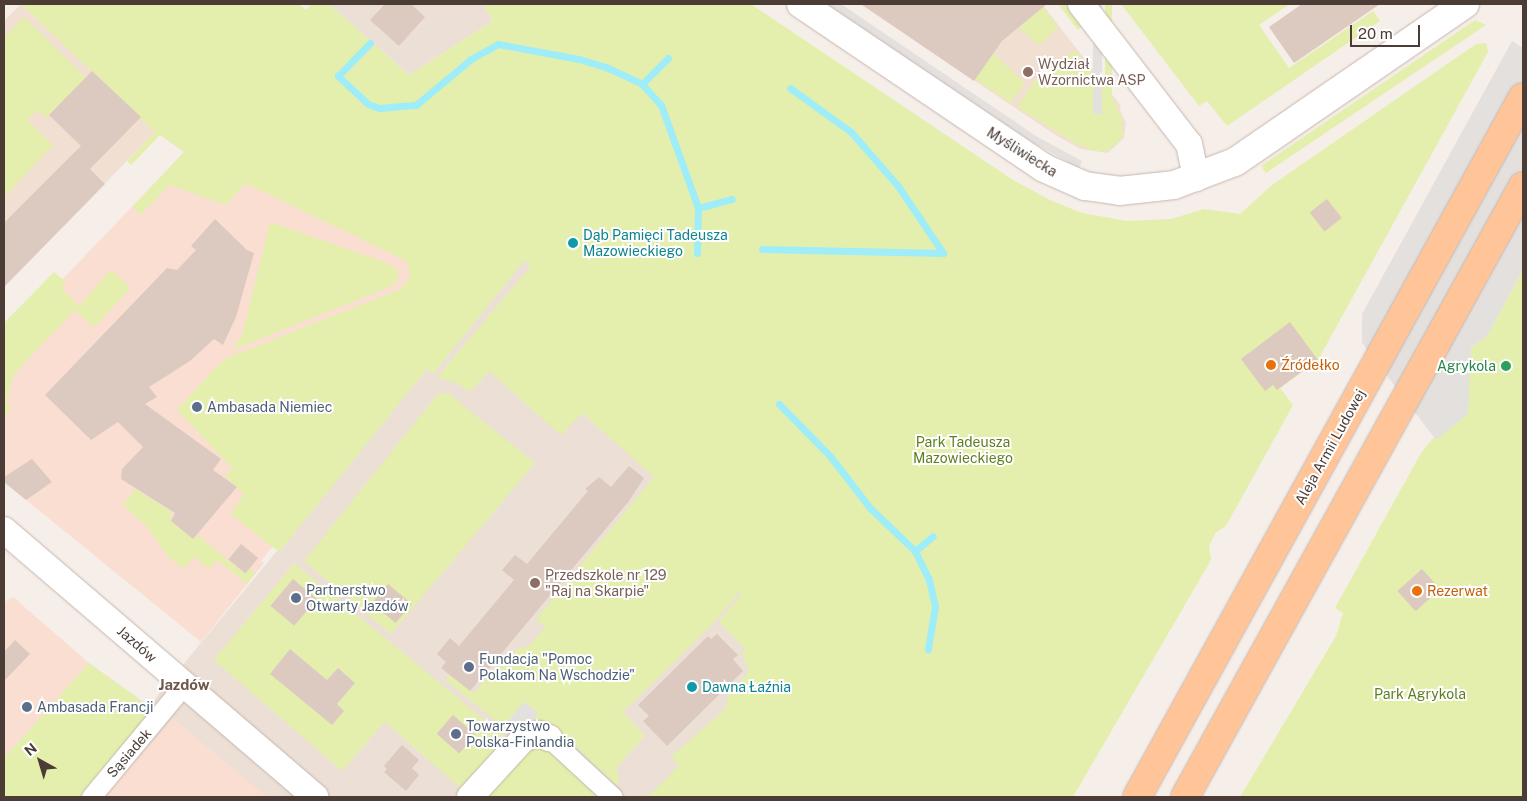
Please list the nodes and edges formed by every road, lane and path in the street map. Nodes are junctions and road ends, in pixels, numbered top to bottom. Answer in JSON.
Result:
{"nodes":[{"id":1,"x":801,"y":4,"type":"edge"},
{"id":2,"x":1081,"y":4,"type":"edge"},
{"id":3,"x":1465,"y":4,"type":"edge"},
{"id":4,"x":1523,"y":97,"type":"edge"},
{"id":5,"x":1196,"y":178,"type":"junction"},
{"id":6,"x":1523,"y":186,"type":"edge"},
{"id":7,"x":4,"y":530,"type":"edge"},
{"id":8,"x":184,"y":685,"type":"junction"},
{"id":9,"x":540,"y":736,"type":"joint"},
{"id":10,"x":91,"y":797,"type":"edge"},
{"id":11,"x":315,"y":797,"type":"edge"},
{"id":12,"x":470,"y":797,"type":"edge"},
{"id":13,"x":613,"y":797,"type":"edge"},
{"id":14,"x":1137,"y":797,"type":"edge"},
{"id":15,"x":1185,"y":797,"type":"edge"}],
"edges":[{"from":1,"to":5,"type":"street","name":"Myśliwiecka"},
{"from":2,"to":5,"type":"street"},
{"from":3,"to":5,"type":"street","name":"Myśliwiecka"},
{"from":4,"to":14,"type":"main road","name":"Aleja Armii Ludowej"},
{"from":6,"to":15,"type":"main road"},
{"from":7,"to":8,"type":"street","name":"Jazdów"},
{"from":8,"to":10,"type":"street","name":"Sąsiadek"},
{"from":8,"to":11,"type":"street","name":"Jazdów"},
{"from":9,"to":12,"type":"street"},
{"from":9,"to":13,"type":"street"}]}
